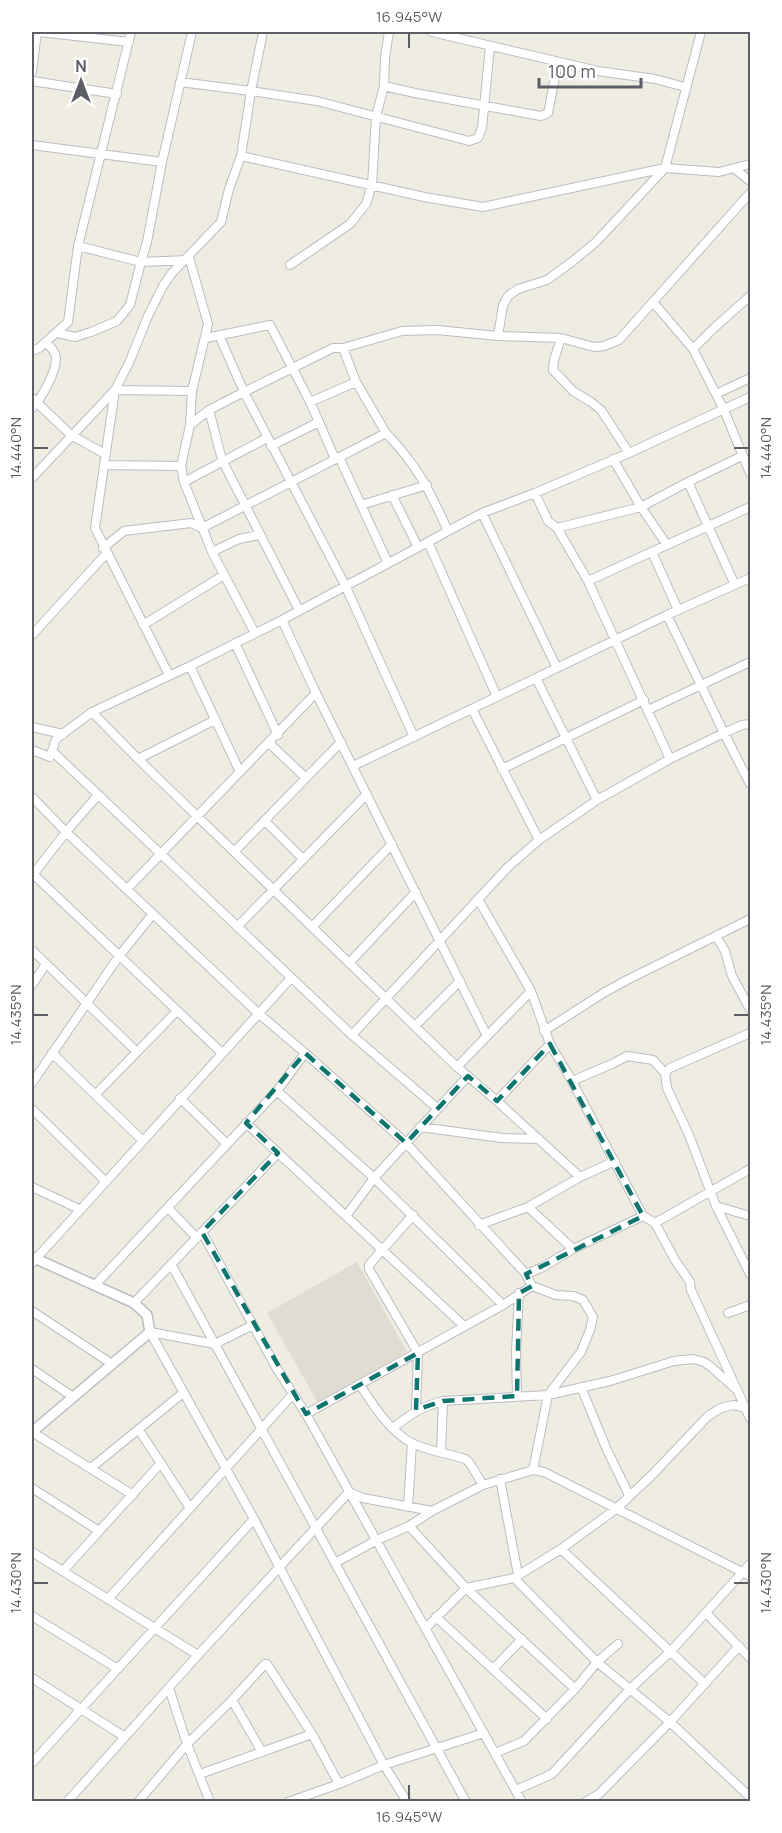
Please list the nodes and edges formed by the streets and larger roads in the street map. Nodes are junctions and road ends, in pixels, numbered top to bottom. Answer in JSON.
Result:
{"nodes":[{"id":1,"x":38,"y":32,"type":"edge"},
{"id":2,"x":131,"y":32,"type":"edge"},
{"id":3,"x":192,"y":32,"type":"edge"},
{"id":4,"x":263,"y":32,"type":"edge"},
{"id":5,"x":389,"y":32,"type":"edge"},
{"id":6,"x":432,"y":32,"type":"edge"},
{"id":7,"x":701,"y":32,"type":"edge"},
{"id":8,"x":129,"y":42,"type":"junction"},
{"id":9,"x":490,"y":46,"type":"junction"},
{"id":10,"x":558,"y":62,"type":"junction"},
{"id":11,"x":32,"y":72,"type":"edge"},
{"id":12,"x":32,"y":81,"type":"edge"},
{"id":13,"x":180,"y":82,"type":"junction"},
{"id":14,"x":384,"y":86,"type":"junction"},
{"id":15,"x":685,"y":87,"type":"junction"},
{"id":16,"x":251,"y":91,"type":"junction"},
{"id":17,"x":117,"y":94,"type":"junction"},
{"id":18,"x":484,"y":106,"type":"junction"},
{"id":19,"x":376,"y":117,"type":"junction"},
{"id":20,"x":32,"y":145,"type":"edge"},
{"id":21,"x":100,"y":155,"type":"junction"},
{"id":22,"x":241,"y":156,"type":"junction"},
{"id":23,"x":162,"y":162,"type":"junction"},
{"id":24,"x":750,"y":164,"type":"edge"},
{"id":25,"x":665,"y":168,"type":"junction"},
{"id":26,"x":735,"y":169,"type":"junction"},
{"id":27,"x":750,"y":181,"type":"edge"},
{"id":28,"x":372,"y":185,"type":"junction"},
{"id":29,"x":750,"y":192,"type":"edge"},
{"id":30,"x":78,"y":246,"type":"junction"},
{"id":31,"x":188,"y":258,"type":"junction"},
{"id":32,"x":141,"y":262,"type":"junction"},
{"id":33,"x":290,"y":265,"type":"dead end"},
{"id":34,"x":750,"y":296,"type":"edge"},
{"id":35,"x":653,"y":302,"type":"junction"},
{"id":36,"x":57,"y":333,"type":"junction"},
{"id":37,"x":219,"y":335,"type":"junction"},
{"id":38,"x":498,"y":336,"type":"junction"},
{"id":39,"x":206,"y":338,"type":"junction"},
{"id":40,"x":561,"y":338,"type":"junction"},
{"id":41,"x":46,"y":342,"type":"junction"},
{"id":42,"x":343,"y":348,"type":"junction"},
{"id":43,"x":693,"y":349,"type":"junction"},
{"id":44,"x":32,"y":351,"type":"edge"},
{"id":45,"x":292,"y":369,"type":"junction"},
{"id":46,"x":750,"y":378,"type":"edge"},
{"id":47,"x":356,"y":382,"type":"junction"},
{"id":48,"x":115,"y":390,"type":"junction"},
{"id":49,"x":192,"y":391,"type":"junction"},
{"id":50,"x":244,"y":392,"type":"junction"},
{"id":51,"x":716,"y":394,"type":"junction"},
{"id":52,"x":750,"y":397,"type":"edge"},
{"id":53,"x":310,"y":402,"type":"junction"},
{"id":54,"x":33,"y":403,"type":"edge"},
{"id":55,"x":209,"y":410,"type":"junction"},
{"id":56,"x":724,"y":410,"type":"junction"},
{"id":57,"x":319,"y":422,"type":"junction"},
{"id":58,"x":190,"y":425,"type":"junction"},
{"id":59,"x":386,"y":433,"type":"junction"},
{"id":60,"x":71,"y":435,"type":"junction"},
{"id":61,"x":267,"y":438,"type":"junction"},
{"id":62,"x":271,"y":446,"type":"junction"},
{"id":63,"x":629,"y":453,"type":"junction"},
{"id":64,"x":105,"y":454,"type":"junction"},
{"id":65,"x":742,"y":456,"type":"junction"},
{"id":66,"x":337,"y":458,"type":"junction"},
{"id":67,"x":614,"y":459,"type":"junction"},
{"id":68,"x":222,"y":460,"type":"junction"},
{"id":69,"x":104,"y":465,"type":"junction"},
{"id":70,"x":181,"y":466,"type":"junction"},
{"id":71,"x":750,"y":473,"type":"edge"},
{"id":72,"x":32,"y":478,"type":"edge"},
{"id":73,"x":184,"y":482,"type":"junction"},
{"id":74,"x":688,"y":482,"type":"junction"},
{"id":75,"x":291,"y":483,"type":"junction"},
{"id":76,"x":427,"y":485,"type":"junction"},
{"id":77,"x":535,"y":493,"type":"junction"},
{"id":78,"x":392,"y":495,"type":"junction"},
{"id":79,"x":361,"y":505,"type":"junction"},
{"id":80,"x":245,"y":506,"type":"junction"},
{"id":81,"x":641,"y":507,"type":"junction"},
{"id":82,"x":750,"y":507,"type":"edge"},
{"id":83,"x":482,"y":513,"type":"junction"},
{"id":84,"x":708,"y":526,"type":"junction"},
{"id":85,"x":202,"y":528,"type":"junction"},
{"id":86,"x":557,"y":528,"type":"junction"},
{"id":87,"x":448,"y":531,"type":"junction"},
{"id":88,"x":259,"y":535,"type":"junction"},
{"id":89,"x":428,"y":542,"type":"junction"},
{"id":90,"x":667,"y":545,"type":"junction"},
{"id":91,"x":418,"y":547,"type":"junction"},
{"id":92,"x":105,"y":551,"type":"junction"},
{"id":93,"x":212,"y":552,"type":"junction"},
{"id":94,"x":652,"y":552,"type":"junction"},
{"id":95,"x":388,"y":562,"type":"junction"},
{"id":96,"x":224,"y":574,"type":"junction"},
{"id":97,"x":750,"y":578,"type":"edge"},
{"id":98,"x":588,"y":581,"type":"junction"},
{"id":99,"x":345,"y":585,"type":"junction"},
{"id":100,"x":735,"y":585,"type":"junction"},
{"id":101,"x":299,"y":610,"type":"junction"},
{"id":102,"x":678,"y":610,"type":"junction"},
{"id":103,"x":667,"y":615,"type":"junction"},
{"id":104,"x":282,"y":620,"type":"junction"},
{"id":105,"x":143,"y":625,"type":"junction"},
{"id":106,"x":255,"y":633,"type":"junction"},
{"id":107,"x":32,"y":635,"type":"edge"},
{"id":108,"x":616,"y":639,"type":"junction"},
{"id":109,"x":235,"y":643,"type":"junction"},
{"id":110,"x":750,"y":662,"type":"edge"},
{"id":111,"x":190,"y":666,"type":"junction"},
{"id":112,"x":557,"y":668,"type":"junction"},
{"id":113,"x":169,"y":675,"type":"junction"},
{"id":114,"x":536,"y":678,"type":"junction"},
{"id":115,"x":701,"y":686,"type":"junction"},
{"id":116,"x":316,"y":693,"type":"junction"},
{"id":117,"x":497,"y":697,"type":"junction"},
{"id":118,"x":644,"y":700,"type":"junction"},
{"id":119,"x":472,"y":709,"type":"junction"},
{"id":120,"x":648,"y":710,"type":"junction"},
{"id":121,"x":92,"y":712,"type":"junction"},
{"id":122,"x":215,"y":720,"type":"junction"},
{"id":123,"x":750,"y":724,"type":"edge"},
{"id":124,"x":32,"y":727,"type":"edge"},
{"id":125,"x":724,"y":733,"type":"junction"},
{"id":126,"x":63,"y":734,"type":"junction"},
{"id":127,"x":278,"y":735,"type":"junction"},
{"id":128,"x":414,"y":737,"type":"junction"},
{"id":129,"x":566,"y":738,"type":"junction"},
{"id":130,"x":341,"y":742,"type":"junction"},
{"id":131,"x":269,"y":743,"type":"junction"},
{"id":132,"x":32,"y":750,"type":"edge"},
{"id":133,"x":52,"y":751,"type":"junction"},
{"id":134,"x":138,"y":759,"type":"junction"},
{"id":135,"x":669,"y":759,"type":"junction"},
{"id":136,"x":353,"y":766,"type":"junction"},
{"id":137,"x":502,"y":769,"type":"junction"},
{"id":138,"x":240,"y":772,"type":"junction"},
{"id":139,"x":306,"y":778,"type":"junction"},
{"id":140,"x":750,"y":784,"type":"edge"},
{"id":141,"x":367,"y":794,"type":"junction"},
{"id":142,"x":98,"y":795,"type":"junction"},
{"id":143,"x":32,"y":797,"type":"edge"},
{"id":144,"x":597,"y":800,"type":"junction"},
{"id":145,"x":197,"y":817,"type":"junction"},
{"id":146,"x":265,"y":821,"type":"junction"},
{"id":147,"x":66,"y":832,"type":"junction"},
{"id":148,"x":539,"y":840,"type":"junction"},
{"id":149,"x":392,"y":844,"type":"junction"},
{"id":150,"x":234,"y":852,"type":"junction"},
{"id":151,"x":161,"y":855,"type":"junction"},
{"id":152,"x":303,"y":859,"type":"junction"},
{"id":153,"x":32,"y":875,"type":"edge"},
{"id":154,"x":127,"y":890,"type":"junction"},
{"id":155,"x":273,"y":890,"type":"junction"},
{"id":156,"x":416,"y":892,"type":"junction"},
{"id":157,"x":478,"y":899,"type":"junction"},
{"id":158,"x":153,"y":914,"type":"junction"},
{"id":159,"x":750,"y":920,"type":"edge"},
{"id":160,"x":237,"y":927,"type":"junction"},
{"id":161,"x":312,"y":927,"type":"junction"},
{"id":162,"x":716,"y":936,"type":"junction"},
{"id":163,"x":441,"y":941,"type":"junction"},
{"id":164,"x":32,"y":950,"type":"edge"},
{"id":165,"x":119,"y":956,"type":"junction"},
{"id":166,"x":349,"y":963,"type":"junction"},
{"id":167,"x":46,"y":964,"type":"junction"},
{"id":168,"x":291,"y":978,"type":"junction"},
{"id":169,"x":460,"y":981,"type":"junction"},
{"id":170,"x":32,"y":985,"type":"edge"},
{"id":171,"x":531,"y":991,"type":"junction"},
{"id":172,"x":386,"y":999,"type":"junction"},
{"id":173,"x":87,"y":1003,"type":"junction"},
{"id":174,"x":750,"y":1009,"type":"edge"},
{"id":175,"x":177,"y":1011,"type":"junction"},
{"id":176,"x":258,"y":1013,"type":"junction"},
{"id":177,"x":415,"y":1026,"type":"junction"},
{"id":178,"x":544,"y":1030,"type":"junction"},
{"id":179,"x":750,"y":1033,"type":"edge"},
{"id":180,"x":352,"y":1035,"type":"junction"},
{"id":181,"x":487,"y":1036,"type":"junction"},
{"id":182,"x":550,"y":1044,"type":"junction"},
{"id":183,"x":137,"y":1052,"type":"junction"},
{"id":184,"x":52,"y":1053,"type":"junction"},
{"id":185,"x":222,"y":1053,"type":"junction"},
{"id":186,"x":305,"y":1053,"type":"junction"},
{"id":187,"x":457,"y":1067,"type":"junction"},
{"id":188,"x":665,"y":1072,"type":"junction"},
{"id":189,"x":468,"y":1077,"type":"junction"},
{"id":190,"x":572,"y":1081,"type":"junction"},
{"id":191,"x":32,"y":1083,"type":"edge"},
{"id":192,"x":277,"y":1091,"type":"junction"},
{"id":193,"x":95,"y":1095,"type":"junction"},
{"id":194,"x":180,"y":1098,"type":"junction"},
{"id":195,"x":497,"y":1101,"type":"junction"},
{"id":196,"x":437,"y":1108,"type":"junction"},
{"id":197,"x":32,"y":1109,"type":"edge"},
{"id":198,"x":246,"y":1123,"type":"junction"},
{"id":199,"x":420,"y":1127,"type":"junction"},
{"id":200,"x":539,"y":1139,"type":"junction"},
{"id":201,"x":142,"y":1140,"type":"junction"},
{"id":202,"x":406,"y":1143,"type":"junction"},
{"id":203,"x":227,"y":1144,"type":"junction"},
{"id":204,"x":278,"y":1153,"type":"junction"},
{"id":205,"x":615,"y":1161,"type":"junction"},
{"id":206,"x":750,"y":1169,"type":"edge"},
{"id":207,"x":580,"y":1177,"type":"junction"},
{"id":208,"x":374,"y":1178,"type":"junction"},
{"id":209,"x":105,"y":1180,"type":"junction"},
{"id":210,"x":32,"y":1187,"type":"edge"},
{"id":211,"x":710,"y":1191,"type":"junction"},
{"id":212,"x":717,"y":1206,"type":"junction"},
{"id":213,"x":528,"y":1207,"type":"junction"},
{"id":214,"x":168,"y":1208,"type":"junction"},
{"id":215,"x":79,"y":1209,"type":"junction"},
{"id":216,"x":413,"y":1215,"type":"junction"},
{"id":217,"x":346,"y":1216,"type":"junction"},
{"id":218,"x":643,"y":1216,"type":"junction"},
{"id":219,"x":750,"y":1216,"type":"edge"},
{"id":220,"x":655,"y":1223,"type":"junction"},
{"id":221,"x":479,"y":1225,"type":"junction"},
{"id":222,"x":199,"y":1235,"type":"junction"},
{"id":223,"x":383,"y":1249,"type":"junction"},
{"id":224,"x":573,"y":1249,"type":"junction"},
{"id":225,"x":33,"y":1259,"type":"edge"},
{"id":226,"x":171,"y":1264,"type":"junction"},
{"id":227,"x":526,"y":1274,"type":"junction"},
{"id":228,"x":750,"y":1274,"type":"edge"},
{"id":229,"x":95,"y":1286,"type":"junction"},
{"id":230,"x":532,"y":1286,"type":"junction"},
{"id":231,"x":519,"y":1293,"type":"junction"},
{"id":232,"x":134,"y":1303,"type":"junction"},
{"id":233,"x":503,"y":1305,"type":"junction"},
{"id":234,"x":750,"y":1305,"type":"edge"},
{"id":235,"x":32,"y":1311,"type":"edge"},
{"id":236,"x":728,"y":1313,"type":"dead end"},
{"id":237,"x":253,"y":1325,"type":"junction"},
{"id":238,"x":464,"y":1326,"type":"junction"},
{"id":239,"x":150,"y":1332,"type":"junction"},
{"id":240,"x":215,"y":1344,"type":"junction"},
{"id":241,"x":418,"y":1353,"type":"junction"},
{"id":242,"x":112,"y":1364,"type":"junction"},
{"id":243,"x":32,"y":1369,"type":"edge"},
{"id":244,"x":360,"y":1386,"type":"junction"},
{"id":245,"x":581,"y":1387,"type":"junction"},
{"id":246,"x":740,"y":1392,"type":"junction"},
{"id":247,"x":183,"y":1393,"type":"junction"},
{"id":248,"x":292,"y":1394,"type":"junction"},
{"id":249,"x":548,"y":1395,"type":"junction"},
{"id":250,"x":517,"y":1396,"type":"junction"},
{"id":251,"x":73,"y":1397,"type":"junction"},
{"id":252,"x":443,"y":1401,"type":"junction"},
{"id":253,"x":747,"y":1408,"type":"junction"},
{"id":254,"x":416,"y":1410,"type":"junction"},
{"id":255,"x":306,"y":1414,"type":"junction"},
{"id":256,"x":750,"y":1418,"type":"edge"},
{"id":257,"x":261,"y":1428,"type":"junction"},
{"id":258,"x":393,"y":1428,"type":"junction"},
{"id":259,"x":139,"y":1430,"type":"junction"},
{"id":260,"x":32,"y":1432,"type":"edge"},
{"id":261,"x":412,"y":1443,"type":"junction"},
{"id":262,"x":441,"y":1452,"type":"junction"},
{"id":263,"x":161,"y":1463,"type":"junction"},
{"id":264,"x":92,"y":1468,"type":"junction"},
{"id":265,"x":225,"y":1469,"type":"junction"},
{"id":266,"x":533,"y":1470,"type":"junction"},
{"id":267,"x":500,"y":1479,"type":"junction"},
{"id":268,"x":483,"y":1485,"type":"junction"},
{"id":269,"x":32,"y":1488,"type":"edge"},
{"id":270,"x":349,"y":1492,"type":"junction"},
{"id":271,"x":133,"y":1495,"type":"junction"},
{"id":272,"x":630,"y":1495,"type":"junction"},
{"id":273,"x":408,"y":1507,"type":"junction"},
{"id":274,"x":189,"y":1508,"type":"junction"},
{"id":275,"x":616,"y":1509,"type":"junction"},
{"id":276,"x":432,"y":1511,"type":"junction"},
{"id":277,"x":254,"y":1519,"type":"junction"},
{"id":278,"x":409,"y":1526,"type":"junction"},
{"id":279,"x":316,"y":1528,"type":"junction"},
{"id":280,"x":99,"y":1531,"type":"junction"},
{"id":281,"x":377,"y":1540,"type":"junction"},
{"id":282,"x":561,"y":1549,"type":"junction"},
{"id":283,"x":32,"y":1552,"type":"edge"},
{"id":284,"x":335,"y":1563,"type":"junction"},
{"id":285,"x":750,"y":1564,"type":"edge"},
{"id":286,"x":279,"y":1568,"type":"junction"},
{"id":287,"x":63,"y":1571,"type":"junction"},
{"id":288,"x":747,"y":1574,"type":"edge"},
{"id":289,"x":516,"y":1576,"type":"junction"},
{"id":290,"x":466,"y":1588,"type":"junction"},
{"id":291,"x":108,"y":1599,"type":"junction"},
{"id":292,"x":706,"y":1614,"type":"junction"},
{"id":293,"x":32,"y":1616,"type":"edge"},
{"id":294,"x":436,"y":1617,"type":"junction"},
{"id":295,"x":426,"y":1628,"type":"junction"},
{"id":296,"x":154,"y":1629,"type":"junction"},
{"id":297,"x":522,"y":1639,"type":"junction"},
{"id":298,"x":618,"y":1644,"type":"dead end"},
{"id":299,"x":739,"y":1646,"type":"junction"},
{"id":300,"x":671,"y":1651,"type":"junction"},
{"id":301,"x":198,"y":1655,"type":"junction"},
{"id":302,"x":750,"y":1658,"type":"edge"},
{"id":303,"x":597,"y":1662,"type":"junction"},
{"id":304,"x":118,"y":1668,"type":"junction"},
{"id":305,"x":493,"y":1669,"type":"junction"},
{"id":306,"x":34,"y":1683,"type":"edge"},
{"id":307,"x":705,"y":1684,"type":"junction"},
{"id":308,"x":169,"y":1688,"type":"junction"},
{"id":309,"x":575,"y":1689,"type":"junction"},
{"id":310,"x":630,"y":1689,"type":"junction"},
{"id":311,"x":232,"y":1700,"type":"junction"},
{"id":312,"x":81,"y":1709,"type":"junction"},
{"id":313,"x":547,"y":1719,"type":"junction"},
{"id":314,"x":670,"y":1722,"type":"junction"},
{"id":315,"x":484,"y":1733,"type":"junction"},
{"id":316,"x":312,"y":1734,"type":"junction"},
{"id":317,"x":125,"y":1737,"type":"junction"},
{"id":318,"x":187,"y":1744,"type":"junction"},
{"id":319,"x":437,"y":1749,"type":"junction"},
{"id":320,"x":262,"y":1752,"type":"junction"},
{"id":321,"x":495,"y":1753,"type":"junction"},
{"id":322,"x":32,"y":1763,"type":"edge"},
{"id":323,"x":384,"y":1765,"type":"junction"},
{"id":324,"x":200,"y":1774,"type":"junction"},
{"id":325,"x":339,"y":1784,"type":"junction"},
{"id":326,"x":516,"y":1790,"type":"junction"},
{"id":327,"x":750,"y":1797,"type":"edge"},
{"id":328,"x":69,"y":1800,"type":"edge"},
{"id":329,"x":209,"y":1801,"type":"edge"},
{"id":330,"x":138,"y":1802,"type":"edge"},
{"id":331,"x":288,"y":1802,"type":"edge"},
{"id":332,"x":407,"y":1802,"type":"edge"},
{"id":333,"x":465,"y":1802,"type":"edge"},
{"id":334,"x":522,"y":1802,"type":"edge"},
{"id":335,"x":585,"y":1802,"type":"edge"}],
"edges":[{"from":1,"to":8,"type":"street"},
{"from":1,"to":11,"type":"street"},
{"from":2,"to":8,"type":"street"},
{"from":3,"to":13,"type":"street"},
{"from":4,"to":16,"type":"street"},
{"from":5,"to":14,"type":"street"},
{"from":6,"to":9,"type":"street"},
{"from":7,"to":15,"type":"street"},
{"from":8,"to":17,"type":"street"},
{"from":9,"to":10,"type":"street"},
{"from":9,"to":18,"type":"street"},
{"from":10,"to":15,"type":"street"},
{"from":10,"to":18,"type":"street"},
{"from":12,"to":17,"type":"street"},
{"from":13,"to":16,"type":"street"},
{"from":13,"to":23,"type":"street"},
{"from":14,"to":18,"type":"street"},
{"from":14,"to":19,"type":"street"},
{"from":15,"to":25,"type":"street"},
{"from":16,"to":19,"type":"street"},
{"from":16,"to":22,"type":"street"},
{"from":17,"to":21,"type":"street"},
{"from":18,"to":19,"type":"street"},
{"from":19,"to":28,"type":"street"},
{"from":20,"to":21,"type":"street"},
{"from":21,"to":23,"type":"street"},
{"from":21,"to":30,"type":"street"},
{"from":22,"to":28,"type":"street"},
{"from":22,"to":31,"type":"street"},
{"from":23,"to":32,"type":"street"},
{"from":24,"to":26,"type":"street"},
{"from":25,"to":26,"type":"street"},
{"from":25,"to":28,"type":"street"},
{"from":25,"to":38,"type":"street"},
{"from":26,"to":27,"type":"street"},
{"from":28,"to":33,"type":"street"},
{"from":29,"to":35,"type":"street"},
{"from":30,"to":32,"type":"street"},
{"from":30,"to":36,"type":"street"},
{"from":31,"to":32,"type":"street"},
{"from":31,"to":39,"type":"street"},
{"from":31,"to":48,"type":"street"},
{"from":32,"to":36,"type":"street"},
{"from":34,"to":43,"type":"street"},
{"from":35,"to":40,"type":"street"},
{"from":35,"to":43,"type":"street"},
{"from":36,"to":41,"type":"street"},
{"from":37,"to":39,"type":"street"},
{"from":37,"to":45,"type":"street"},
{"from":37,"to":50,"type":"street"},
{"from":38,"to":40,"type":"street"},
{"from":38,"to":42,"type":"street"},
{"from":39,"to":49,"type":"street"},
{"from":40,"to":63,"type":"street"},
{"from":41,"to":44,"type":"street"},
{"from":41,"to":54,"type":"street"},
{"from":42,"to":45,"type":"street"},
{"from":42,"to":47,"type":"street"},
{"from":43,"to":51,"type":"street"},
{"from":45,"to":50,"type":"street"},
{"from":45,"to":53,"type":"street"},
{"from":46,"to":51,"type":"street"},
{"from":47,"to":53,"type":"street"},
{"from":47,"to":59,"type":"street"},
{"from":48,"to":49,"type":"street"},
{"from":48,"to":60,"type":"street"},
{"from":48,"to":64,"type":"street"},
{"from":49,"to":58,"type":"street"},
{"from":50,"to":55,"type":"street"},
{"from":50,"to":61,"type":"street"},
{"from":51,"to":56,"type":"street"},
{"from":52,"to":56,"type":"street"},
{"from":53,"to":57,"type":"street"},
{"from":54,"to":60,"type":"street"},
{"from":55,"to":58,"type":"street"},
{"from":55,"to":68,"type":"street"},
{"from":56,"to":63,"type":"street"},
{"from":56,"to":65,"type":"street"},
{"from":57,"to":62,"type":"street"},
{"from":57,"to":66,"type":"street"},
{"from":58,"to":70,"type":"street"},
{"from":59,"to":66,"type":"street"},
{"from":59,"to":76,"type":"street"},
{"from":60,"to":64,"type":"street"},
{"from":60,"to":72,"type":"street"},
{"from":61,"to":62,"type":"street"},
{"from":61,"to":68,"type":"street"},
{"from":62,"to":75,"type":"street"},
{"from":63,"to":67,"type":"street"},
{"from":64,"to":69,"type":"street"},
{"from":65,"to":71,"type":"street"},
{"from":65,"to":74,"type":"street"},
{"from":66,"to":75,"type":"street"},
{"from":66,"to":79,"type":"street"},
{"from":67,"to":77,"type":"street"},
{"from":67,"to":81,"type":"street"},
{"from":68,"to":73,"type":"street"},
{"from":68,"to":80,"type":"street"},
{"from":69,"to":70,"type":"street"},
{"from":69,"to":92,"type":"street"},
{"from":70,"to":73,"type":"street"},
{"from":73,"to":85,"type":"street"},
{"from":74,"to":81,"type":"street"},
{"from":74,"to":84,"type":"street"},
{"from":75,"to":80,"type":"street"},
{"from":75,"to":99,"type":"street"},
{"from":76,"to":78,"type":"street"},
{"from":76,"to":87,"type":"street"},
{"from":77,"to":83,"type":"street"},
{"from":77,"to":86,"type":"street"},
{"from":78,"to":79,"type":"street"},
{"from":78,"to":91,"type":"street"},
{"from":79,"to":95,"type":"street"},
{"from":80,"to":85,"type":"street"},
{"from":80,"to":88,"type":"street"},
{"from":81,"to":86,"type":"street"},
{"from":81,"to":90,"type":"street"},
{"from":82,"to":84,"type":"street"},
{"from":83,"to":87,"type":"street"},
{"from":83,"to":112,"type":"street"},
{"from":84,"to":90,"type":"street"},
{"from":84,"to":100,"type":"street"},
{"from":85,"to":92,"type":"street"},
{"from":85,"to":93,"type":"street"},
{"from":86,"to":98,"type":"street"},
{"from":87,"to":89,"type":"street"},
{"from":88,"to":93,"type":"street"},
{"from":88,"to":101,"type":"street"},
{"from":89,"to":91,"type":"street"},
{"from":89,"to":117,"type":"street"},
{"from":90,"to":94,"type":"street"},
{"from":91,"to":95,"type":"street"},
{"from":92,"to":105,"type":"street"},
{"from":92,"to":107,"type":"street"},
{"from":93,"to":96,"type":"street"},
{"from":94,"to":98,"type":"street"},
{"from":94,"to":102,"type":"street"},
{"from":95,"to":99,"type":"street"},
{"from":96,"to":105,"type":"street"},
{"from":96,"to":106,"type":"street"},
{"from":97,"to":100,"type":"street"},
{"from":98,"to":108,"type":"street"},
{"from":99,"to":101,"type":"street"},
{"from":99,"to":128,"type":"street"},
{"from":100,"to":102,"type":"street"},
{"from":101,"to":104,"type":"street"},
{"from":102,"to":103,"type":"street"},
{"from":103,"to":108,"type":"street"},
{"from":103,"to":115,"type":"street"},
{"from":104,"to":106,"type":"street"},
{"from":104,"to":116,"type":"street"},
{"from":105,"to":113,"type":"street"},
{"from":106,"to":109,"type":"street"},
{"from":108,"to":112,"type":"street"},
{"from":108,"to":118,"type":"street"},
{"from":109,"to":111,"type":"street"},
{"from":109,"to":127,"type":"street"},
{"from":110,"to":115,"type":"street"},
{"from":111,"to":113,"type":"street"},
{"from":111,"to":122,"type":"street"},
{"from":112,"to":114,"type":"street"},
{"from":113,"to":121,"type":"street"},
{"from":114,"to":117,"type":"street"},
{"from":114,"to":129,"type":"street"},
{"from":115,"to":120,"type":"street"},
{"from":115,"to":125,"type":"street"},
{"from":116,"to":127,"type":"street"},
{"from":116,"to":130,"type":"street"},
{"from":117,"to":119,"type":"street"},
{"from":118,"to":120,"type":"street"},
{"from":118,"to":129,"type":"street"},
{"from":119,"to":128,"type":"street"},
{"from":119,"to":137,"type":"street"},
{"from":120,"to":135,"type":"street"},
{"from":121,"to":126,"type":"street"},
{"from":121,"to":134,"type":"street"},
{"from":122,"to":134,"type":"street"},
{"from":122,"to":138,"type":"street"},
{"from":123,"to":125,"type":"street"},
{"from":124,"to":126,"type":"street"},
{"from":125,"to":135,"type":"street"},
{"from":125,"to":140,"type":"street"},
{"from":126,"to":133,"type":"street"},
{"from":127,"to":131,"type":"street"},
{"from":128,"to":136,"type":"street"},
{"from":129,"to":137,"type":"street"},
{"from":129,"to":144,"type":"street"},
{"from":130,"to":136,"type":"street"},
{"from":130,"to":139,"type":"street"},
{"from":131,"to":138,"type":"street"},
{"from":131,"to":139,"type":"street"},
{"from":132,"to":133,"type":"street"},
{"from":133,"to":142,"type":"street"},
{"from":134,"to":145,"type":"street"},
{"from":135,"to":144,"type":"street"},
{"from":136,"to":141,"type":"street"},
{"from":137,"to":148,"type":"street"},
{"from":138,"to":145,"type":"street"},
{"from":139,"to":146,"type":"street"},
{"from":141,"to":149,"type":"street"},
{"from":141,"to":152,"type":"street"},
{"from":142,"to":147,"type":"street"},
{"from":142,"to":151,"type":"street"},
{"from":143,"to":147,"type":"street"},
{"from":144,"to":148,"type":"street"},
{"from":145,"to":150,"type":"street"},
{"from":145,"to":151,"type":"street"},
{"from":146,"to":150,"type":"street"},
{"from":146,"to":152,"type":"street"},
{"from":147,"to":153,"type":"street"},
{"from":147,"to":154,"type":"street"},
{"from":148,"to":157,"type":"street"},
{"from":149,"to":156,"type":"street"},
{"from":149,"to":161,"type":"street"},
{"from":150,"to":155,"type":"street"},
{"from":151,"to":154,"type":"street"},
{"from":151,"to":160,"type":"street"},
{"from":152,"to":155,"type":"street"},
{"from":153,"to":165,"type":"street"},
{"from":154,"to":158,"type":"street"},
{"from":155,"to":160,"type":"street"},
{"from":155,"to":161,"type":"street"},
{"from":156,"to":163,"type":"street"},
{"from":156,"to":166,"type":"street"},
{"from":157,"to":163,"type":"street"},
{"from":157,"to":171,"type":"street"},
{"from":158,"to":165,"type":"street"},
{"from":158,"to":176,"type":"street"},
{"from":159,"to":162,"type":"street"},
{"from":160,"to":168,"type":"street"},
{"from":161,"to":166,"type":"street"},
{"from":162,"to":174,"type":"street"},
{"from":162,"to":178,"type":"street"},
{"from":163,"to":169,"type":"street"},
{"from":163,"to":172,"type":"street"},
{"from":164,"to":167,"type":"street"},
{"from":165,"to":173,"type":"street"},
{"from":165,"to":175,"type":"street"},
{"from":166,"to":172,"type":"street"},
{"from":167,"to":170,"type":"street"},
{"from":167,"to":173,"type":"street"},
{"from":168,"to":176,"type":"street"},
{"from":168,"to":180,"type":"street"},
{"from":169,"to":177,"type":"street"},
{"from":169,"to":181,"type":"street"},
{"from":171,"to":178,"type":"street"},
{"from":171,"to":181,"type":"street"},
{"from":172,"to":177,"type":"street"},
{"from":172,"to":180,"type":"street"},
{"from":173,"to":183,"type":"street"},
{"from":173,"to":184,"type":"street"},
{"from":175,"to":183,"type":"street"},
{"from":175,"to":185,"type":"street"},
{"from":176,"to":185,"type":"street"},
{"from":176,"to":186,"type":"street"},
{"from":177,"to":187,"type":"street"},
{"from":178,"to":182,"type":"street"},
{"from":179,"to":188,"type":"street"},
{"from":180,"to":196,"type":"street"},
{"from":181,"to":187,"type":"street"},
{"from":182,"to":190,"type":"street"},
{"from":182,"to":195,"type":"street"},
{"from":183,"to":193,"type":"street"},
{"from":184,"to":191,"type":"street"},
{"from":184,"to":193,"type":"street"},
{"from":185,"to":194,"type":"street"},
{"from":186,"to":192,"type":"street"},
{"from":186,"to":202,"type":"street"},
{"from":187,"to":189,"type":"street"},
{"from":188,"to":190,"type":"street"},
{"from":188,"to":211,"type":"street"},
{"from":189,"to":195,"type":"street"},
{"from":189,"to":196,"type":"street"},
{"from":190,"to":205,"type":"street"},
{"from":192,"to":198,"type":"street"},
{"from":192,"to":208,"type":"street"},
{"from":193,"to":201,"type":"street"},
{"from":194,"to":201,"type":"street"},
{"from":194,"to":203,"type":"street"},
{"from":195,"to":200,"type":"street"},
{"from":196,"to":199,"type":"street"},
{"from":197,"to":209,"type":"street"},
{"from":198,"to":203,"type":"street"},
{"from":198,"to":204,"type":"street"},
{"from":199,"to":200,"type":"street"},
{"from":199,"to":202,"type":"street"},
{"from":200,"to":207,"type":"street"},
{"from":201,"to":209,"type":"street"},
{"from":202,"to":208,"type":"street"},
{"from":202,"to":221,"type":"street"},
{"from":203,"to":214,"type":"street"},
{"from":204,"to":217,"type":"street"},
{"from":204,"to":222,"type":"street"},
{"from":205,"to":207,"type":"street"},
{"from":205,"to":218,"type":"street"},
{"from":206,"to":211,"type":"street"},
{"from":207,"to":213,"type":"street"},
{"from":208,"to":216,"type":"street"},
{"from":208,"to":217,"type":"street"},
{"from":209,"to":215,"type":"street"},
{"from":210,"to":215,"type":"street"},
{"from":211,"to":212,"type":"street"},
{"from":211,"to":220,"type":"street"},
{"from":212,"to":219,"type":"street"},
{"from":212,"to":228,"type":"street"},
{"from":213,"to":221,"type":"street"},
{"from":213,"to":224,"type":"street"},
{"from":214,"to":222,"type":"street"},
{"from":214,"to":229,"type":"street"},
{"from":215,"to":225,"type":"street"},
{"from":216,"to":223,"type":"street"},
{"from":216,"to":233,"type":"street"},
{"from":217,"to":223,"type":"street"},
{"from":218,"to":220,"type":"street"},
{"from":218,"to":224,"type":"street"},
{"from":220,"to":246,"type":"street"},
{"from":221,"to":227,"type":"street"},
{"from":222,"to":226,"type":"street"},
{"from":222,"to":237,"type":"street"},
{"from":223,"to":238,"type":"street"},
{"from":223,"to":241,"type":"street"},
{"from":224,"to":227,"type":"street"},
{"from":225,"to":229,"type":"street"},
{"from":226,"to":232,"type":"street"},
{"from":226,"to":240,"type":"street"},
{"from":227,"to":230,"type":"street"},
{"from":229,"to":232,"type":"street"},
{"from":230,"to":231,"type":"street"},
{"from":230,"to":249,"type":"street"},
{"from":231,"to":233,"type":"street"},
{"from":231,"to":250,"type":"street"},
{"from":232,"to":239,"type":"street"},
{"from":233,"to":238,"type":"street"},
{"from":234,"to":236,"type":"street"},
{"from":235,"to":242,"type":"street"},
{"from":237,"to":240,"type":"street"},
{"from":237,"to":248,"type":"street"},
{"from":238,"to":241,"type":"street"},
{"from":239,"to":240,"type":"street"},
{"from":239,"to":242,"type":"street"},
{"from":239,"to":247,"type":"street"},
{"from":240,"to":257,"type":"street"},
{"from":241,"to":244,"type":"street"},
{"from":241,"to":254,"type":"street"},
{"from":242,"to":251,"type":"street"},
{"from":243,"to":251,"type":"street"},
{"from":244,"to":255,"type":"street"},
{"from":244,"to":258,"type":"street"},
{"from":245,"to":246,"type":"street"},
{"from":245,"to":249,"type":"street"},
{"from":245,"to":272,"type":"street"},
{"from":246,"to":253,"type":"street"},
{"from":247,"to":259,"type":"street"},
{"from":247,"to":265,"type":"street"},
{"from":248,"to":255,"type":"street"},
{"from":248,"to":257,"type":"street"},
{"from":249,"to":250,"type":"street"},
{"from":249,"to":266,"type":"street"},
{"from":250,"to":252,"type":"street"},
{"from":251,"to":260,"type":"street"},
{"from":252,"to":254,"type":"street"},
{"from":252,"to":262,"type":"street"},
{"from":253,"to":256,"type":"street"},
{"from":253,"to":272,"type":"street"},
{"from":254,"to":258,"type":"street"},
{"from":255,"to":270,"type":"street"},
{"from":257,"to":265,"type":"street"},
{"from":257,"to":279,"type":"street"},
{"from":258,"to":261,"type":"street"},
{"from":259,"to":263,"type":"street"},
{"from":259,"to":264,"type":"street"},
{"from":260,"to":264,"type":"street"},
{"from":261,"to":262,"type":"street"},
{"from":261,"to":273,"type":"street"},
{"from":262,"to":268,"type":"street"},
{"from":263,"to":271,"type":"street"},
{"from":263,"to":274,"type":"street"},
{"from":264,"to":271,"type":"street"},
{"from":265,"to":274,"type":"street"},
{"from":265,"to":277,"type":"street"},
{"from":266,"to":267,"type":"street"},
{"from":266,"to":275,"type":"street"},
{"from":267,"to":268,"type":"street"},
{"from":267,"to":289,"type":"street"},
{"from":268,"to":276,"type":"street"},
{"from":269,"to":280,"type":"street"},
{"from":270,"to":273,"type":"street"},
{"from":270,"to":279,"type":"street"},
{"from":270,"to":281,"type":"street"},
{"from":271,"to":280,"type":"street"},
{"from":272,"to":275,"type":"street"},
{"from":273,"to":276,"type":"street"},
{"from":274,"to":291,"type":"street"},
{"from":275,"to":282,"type":"street"},
{"from":275,"to":288,"type":"street"},
{"from":276,"to":278,"type":"street"},
{"from":277,"to":286,"type":"street"},
{"from":277,"to":296,"type":"street"},
{"from":278,"to":281,"type":"street"},
{"from":278,"to":290,"type":"street"},
{"from":279,"to":284,"type":"street"},
{"from":279,"to":286,"type":"street"},
{"from":280,"to":287,"type":"street"},
{"from":281,"to":284,"type":"street"},
{"from":281,"to":295,"type":"street"},
{"from":282,"to":289,"type":"street"},
{"from":282,"to":300,"type":"street"},
{"from":283,"to":287,"type":"street"},
{"from":284,"to":319,"type":"street"},
{"from":285,"to":288,"type":"street"},
{"from":286,"to":301,"type":"street"},
{"from":286,"to":323,"type":"street"},
{"from":287,"to":291,"type":"street"},
{"from":288,"to":292,"type":"street"},
{"from":289,"to":290,"type":"street"},
{"from":289,"to":303,"type":"street"},
{"from":290,"to":294,"type":"street"},
{"from":290,"to":297,"type":"street"},
{"from":291,"to":296,"type":"street"},
{"from":292,"to":299,"type":"street"},
{"from":292,"to":300,"type":"street"},
{"from":293,"to":304,"type":"street"},
{"from":294,"to":295,"type":"street"},
{"from":294,"to":305,"type":"street"},
{"from":295,"to":315,"type":"street"},
{"from":296,"to":301,"type":"street"},
{"from":296,"to":304,"type":"street"},
{"from":297,"to":305,"type":"street"},
{"from":297,"to":309,"type":"street"},
{"from":298,"to":303,"type":"street"},
{"from":299,"to":302,"type":"street"},
{"from":299,"to":307,"type":"street"},
{"from":300,"to":307,"type":"street"},
{"from":300,"to":310,"type":"street"},
{"from":301,"to":308,"type":"street"},
{"from":303,"to":309,"type":"street"},
{"from":303,"to":310,"type":"street"},
{"from":304,"to":312,"type":"street"},
{"from":305,"to":313,"type":"street"},
{"from":306,"to":312,"type":"street"},
{"from":307,"to":314,"type":"street"},
{"from":308,"to":317,"type":"street"},
{"from":308,"to":318,"type":"street"},
{"from":309,"to":313,"type":"street"},
{"from":310,"to":314,"type":"street"},
{"from":310,"to":326,"type":"street"},
{"from":311,"to":316,"type":"street"},
{"from":311,"to":318,"type":"street"},
{"from":311,"to":320,"type":"street"},
{"from":312,"to":317,"type":"street"},
{"from":312,"to":322,"type":"street"},
{"from":313,"to":321,"type":"street"},
{"from":314,"to":327,"type":"street"},
{"from":314,"to":335,"type":"street"},
{"from":315,"to":319,"type":"street"},
{"from":315,"to":321,"type":"street"},
{"from":316,"to":320,"type":"street"},
{"from":316,"to":325,"type":"street"},
{"from":317,"to":328,"type":"street"},
{"from":318,"to":324,"type":"street"},
{"from":318,"to":330,"type":"street"},
{"from":319,"to":323,"type":"street"},
{"from":319,"to":333,"type":"street"},
{"from":320,"to":324,"type":"street"},
{"from":321,"to":326,"type":"street"},
{"from":323,"to":325,"type":"street"},
{"from":323,"to":332,"type":"street"},
{"from":324,"to":329,"type":"street"},
{"from":325,"to":331,"type":"street"},
{"from":326,"to":334,"type":"street"}]}
